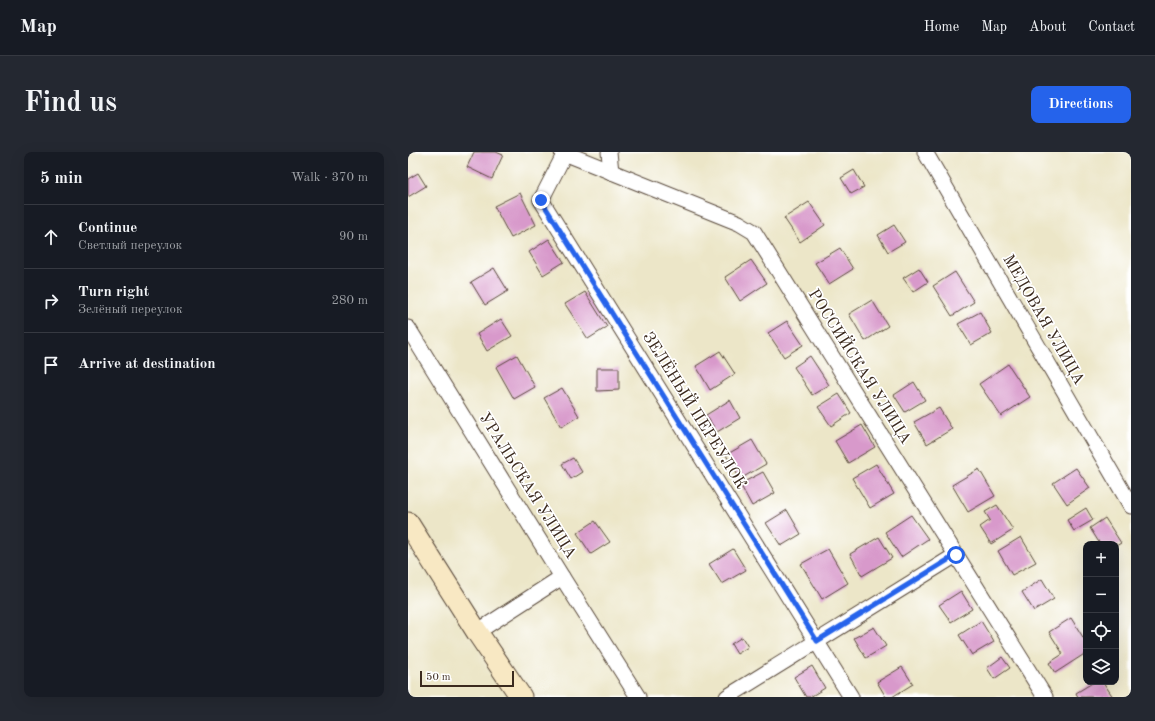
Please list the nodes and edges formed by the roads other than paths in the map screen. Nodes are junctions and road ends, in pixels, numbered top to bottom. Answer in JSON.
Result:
{"nodes":[{"id":1,"x":609,"y":152,"type":"edge"},
{"id":2,"x":925,"y":152,"type":"edge"},
{"id":3,"x":564,"y":153,"type":"edge"},
{"id":4,"x":611,"y":172,"type":"junction"},
{"id":5,"x":408,"y":328,"type":"edge"},
{"id":6,"x":1131,"y":506,"type":"edge"},
{"id":7,"x":408,"y":523,"type":"edge"},
{"id":8,"x":956,"y":555,"type":"junction"},
{"id":9,"x":562,"y":577,"type":"junction"},
{"id":10,"x":477,"y":632,"type":"junction"},
{"id":11,"x":817,"y":641,"type":"junction"},
{"id":12,"x":521,"y":697,"type":"edge"},
{"id":13,"x":638,"y":697,"type":"edge"},
{"id":14,"x":727,"y":697,"type":"edge"},
{"id":15,"x":851,"y":697,"type":"edge"},
{"id":16,"x":1045,"y":697,"type":"edge"}],
"edges":[{"from":1,"to":4,"type":"street"},
{"from":2,"to":6,"type":"street","name":"МЕДОВАЯ УЛИЦА"},
{"from":3,"to":4,"type":"street","name":"РОССИЙСКАЯ УЛИЦА"},
{"from":3,"to":11,"type":"street","name":"ЗЕЛЁНЫЙ ПЕРЕУЛОК"},
{"from":4,"to":8,"type":"street","name":"РОССИЙСКАЯ УЛИЦА"},
{"from":5,"to":9,"type":"street","name":"УРАЛЬСКАЯ УЛИЦА"},
{"from":7,"to":10,"type":"main road"},
{"from":8,"to":11,"type":"street"},
{"from":8,"to":16,"type":"street","name":"РОССИЙСКАЯ УЛИЦА"},
{"from":9,"to":10,"type":"street","name":"УРАЛЬСКАЯ УЛИЦА"},
{"from":9,"to":13,"type":"street"},
{"from":10,"to":12,"type":"main road"},
{"from":11,"to":14,"type":"street"},
{"from":11,"to":15,"type":"street","name":"ЗЕЛЁНЫЙ ПЕРЕУЛОК"}]}
